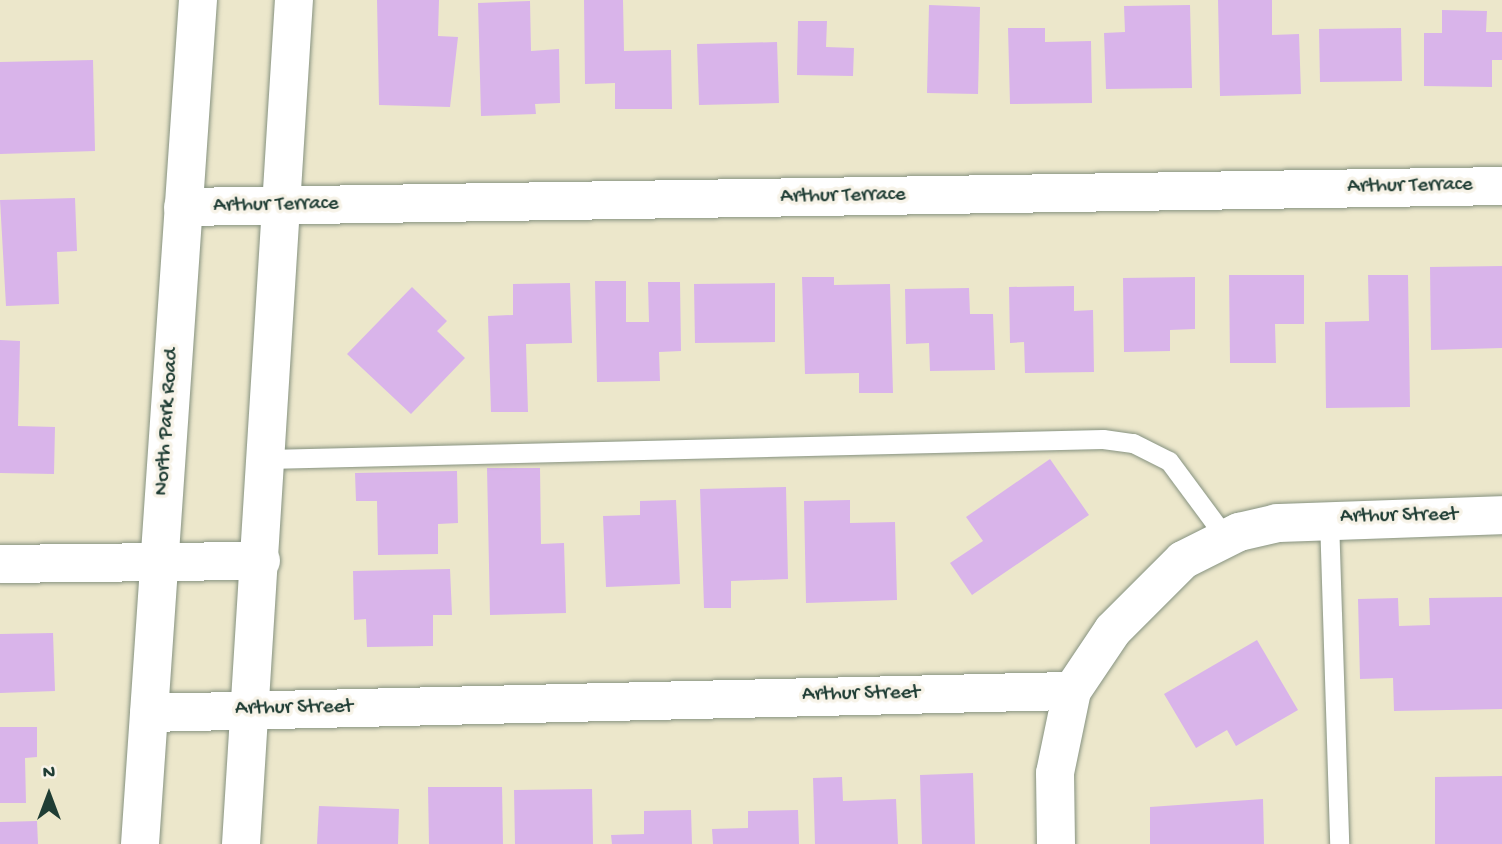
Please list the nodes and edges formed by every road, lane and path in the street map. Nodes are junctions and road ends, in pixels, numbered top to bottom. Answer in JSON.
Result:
{"nodes":[{"id":1,"x":198,"y":0,"type":"edge"},
{"id":2,"x":294,"y":0,"type":"edge"},
{"id":3,"x":1502,"y":186,"type":"edge"},
{"id":4,"x":183,"y":207,"type":"junction"},
{"id":5,"x":282,"y":207,"type":"junction"},
{"id":6,"x":267,"y":459,"type":"junction"},
{"id":7,"x":1502,"y":515,"type":"edge"},
{"id":8,"x":1329,"y":518,"type":"junction"},
{"id":9,"x":1226,"y":538,"type":"junction"},
{"id":10,"x":158,"y":561,"type":"junction"},
{"id":11,"x":261,"y":561,"type":"junction"},
{"id":12,"x":0,"y":564,"type":"edge"},
{"id":13,"x":1072,"y":691,"type":"junction"},
{"id":14,"x":252,"y":710,"type":"junction"},
{"id":15,"x":149,"y":713,"type":"junction"},
{"id":16,"x":140,"y":844,"type":"edge"},
{"id":17,"x":241,"y":844,"type":"edge"},
{"id":18,"x":1056,"y":844,"type":"edge"},
{"id":19,"x":1339,"y":844,"type":"edge"}],
"edges":[{"from":1,"to":4,"type":"street","name":"North Park Road"},
{"from":2,"to":5,"type":"street"},
{"from":3,"to":5,"type":"street","name":"Arthur Terrace"},
{"from":4,"to":5,"type":"street","name":"Arthur Terrace"},
{"from":4,"to":10,"type":"street","name":"North Park Road"},
{"from":5,"to":6,"type":"street"},
{"from":6,"to":9,"type":"lane"},
{"from":6,"to":11,"type":"street"},
{"from":7,"to":8,"type":"street","name":"Arthur Street"},
{"from":8,"to":9,"type":"street","name":"Arthur Street"},
{"from":8,"to":19,"type":"lane"},
{"from":9,"to":13,"type":"street","name":"Arthur Street"},
{"from":10,"to":11,"type":"street"},
{"from":10,"to":12,"type":"street"},
{"from":10,"to":15,"type":"street","name":"North Park Road"},
{"from":11,"to":14,"type":"street"},
{"from":13,"to":14,"type":"street","name":"Arthur Street"},
{"from":13,"to":18,"type":"street"},
{"from":14,"to":15,"type":"street","name":"Arthur Street"},
{"from":14,"to":17,"type":"street"},
{"from":15,"to":16,"type":"street","name":"North Park Road"}]}
